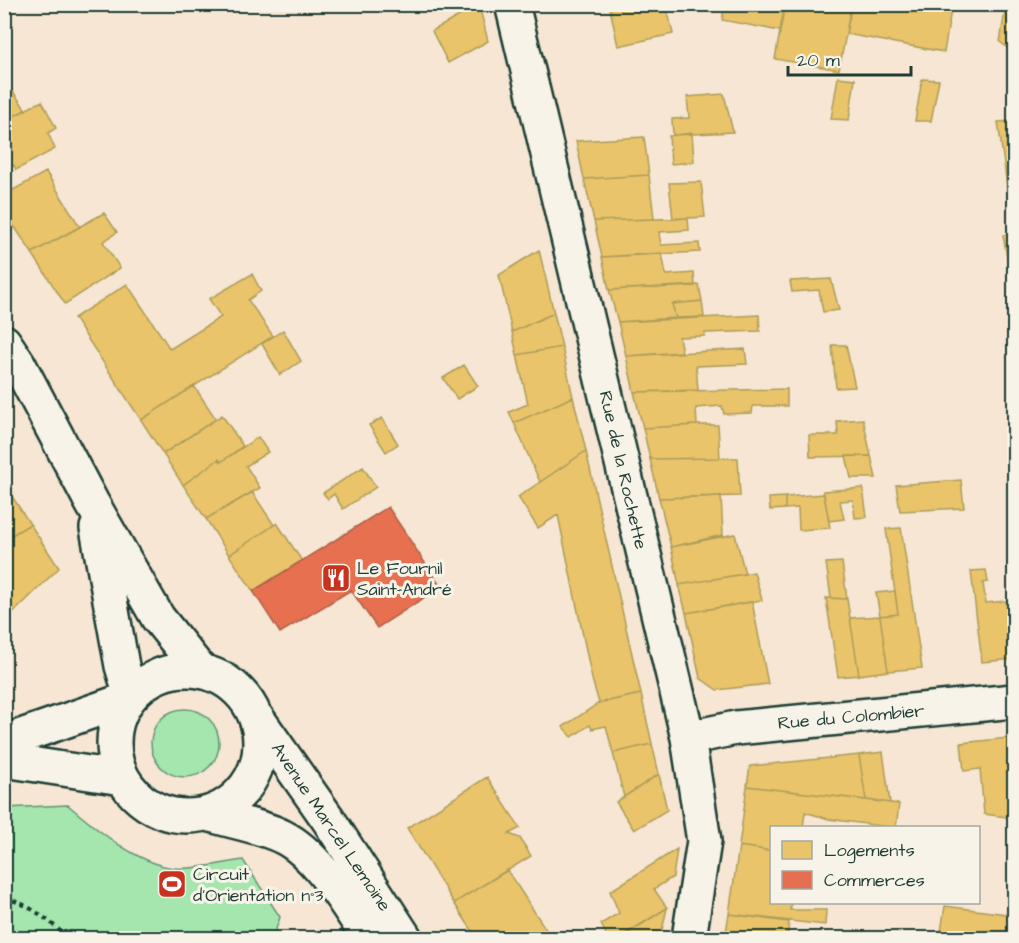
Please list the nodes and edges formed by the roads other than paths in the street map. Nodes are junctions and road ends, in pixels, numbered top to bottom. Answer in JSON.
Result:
{"nodes":[{"id":1,"x":512,"y":4,"type":"edge"},
{"id":2,"x":4,"y":342,"type":"edge"},
{"id":3,"x":92,"y":503,"type":"junction"},
{"id":4,"x":199,"y":669,"type":"junction"},
{"id":5,"x":129,"y":698,"type":"junction"},
{"id":6,"x":1014,"y":701,"type":"edge"},
{"id":7,"x":256,"y":716,"type":"junction"},
{"id":8,"x":688,"y":738,"type":"junction"},
{"id":9,"x":4,"y":742,"type":"edge"},
{"id":10,"x":4,"y":760,"type":"edge"},
{"id":11,"x":122,"y":778,"type":"junction"},
{"id":12,"x":208,"y":814,"type":"junction"},
{"id":13,"x":369,"y":939,"type":"edge"},
{"id":14,"x":405,"y":939,"type":"edge"},
{"id":15,"x":689,"y":939,"type":"edge"}],
"edges":[{"from":1,"to":8,"type":"main road","name":"Rue de la Rochette"},
{"from":2,"to":3,"type":"main road"},
{"from":3,"to":4,"type":"main road"},
{"from":3,"to":5,"type":"main road"},
{"from":4,"to":5,"type":"main road"},
{"from":4,"to":7,"type":"main road"},
{"from":5,"to":9,"type":"main road"},
{"from":5,"to":11,"type":"main road"},
{"from":6,"to":8,"type":"main road","name":"Rue du Colombier"},
{"from":7,"to":12,"type":"main road"},
{"from":7,"to":14,"type":"main road","name":"Avenue Marcel Lemoine"},
{"from":8,"to":15,"type":"main road","name":"Rue de la Rochette"},
{"from":10,"to":11,"type":"main road"},
{"from":11,"to":12,"type":"main road"},
{"from":12,"to":13,"type":"main road","name":"Avenue Marcel Lemoine"}]}
